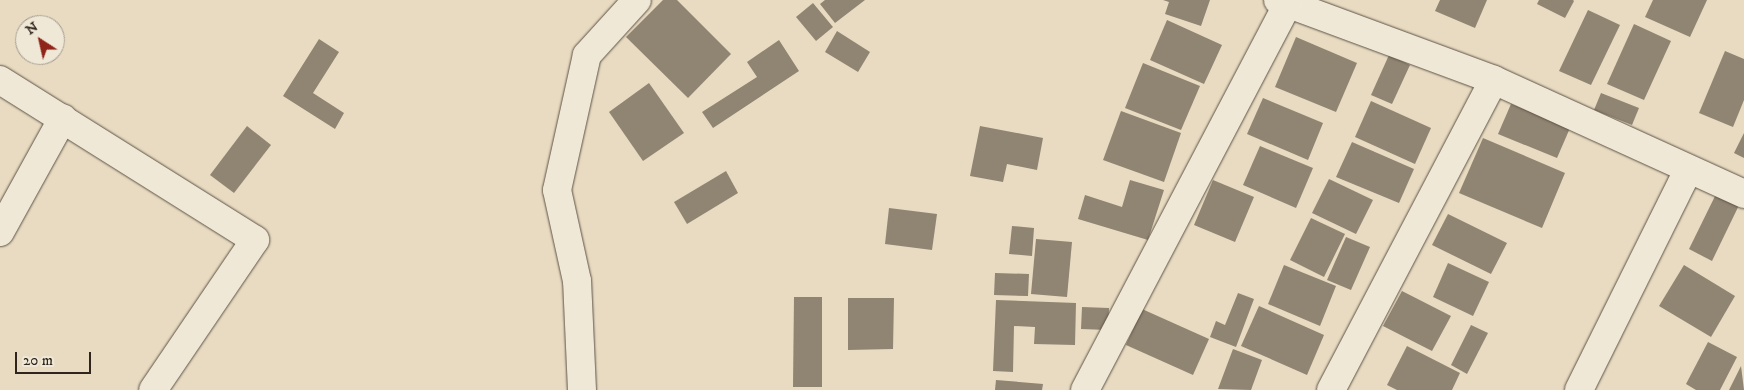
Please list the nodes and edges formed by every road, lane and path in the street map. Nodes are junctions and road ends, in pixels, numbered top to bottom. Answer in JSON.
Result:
{"nodes":[{"id":1,"x":637,"y":0,"type":"edge"},
{"id":2,"x":1283,"y":2,"type":"edge"},
{"id":3,"x":0,"y":80,"type":"edge"},
{"id":4,"x":1494,"y":80,"type":"junction"},
{"id":5,"x":62,"y":118,"type":"junction"},
{"id":6,"x":1688,"y":170,"type":"junction"},
{"id":7,"x":1744,"y":194,"type":"edge"},
{"id":8,"x":0,"y":232,"type":"edge"},
{"id":9,"x":153,"y":390,"type":"edge"},
{"id":10,"x":582,"y":390,"type":"edge"},
{"id":11,"x":592,"y":390,"type":"edge"},
{"id":12,"x":1085,"y":390,"type":"edge"},
{"id":13,"x":1331,"y":390,"type":"edge"},
{"id":14,"x":1579,"y":390,"type":"edge"}],
"edges":[{"from":1,"to":10,"type":"street"},
{"from":2,"to":4,"type":"street"},
{"from":2,"to":12,"type":"street"},
{"from":3,"to":5,"type":"street"},
{"from":4,"to":6,"type":"street"},
{"from":4,"to":13,"type":"street"},
{"from":5,"to":8,"type":"street"},
{"from":5,"to":9,"type":"street"},
{"from":6,"to":7,"type":"street"},
{"from":6,"to":14,"type":"street"},
{"from":10,"to":11,"type":"street"}]}
